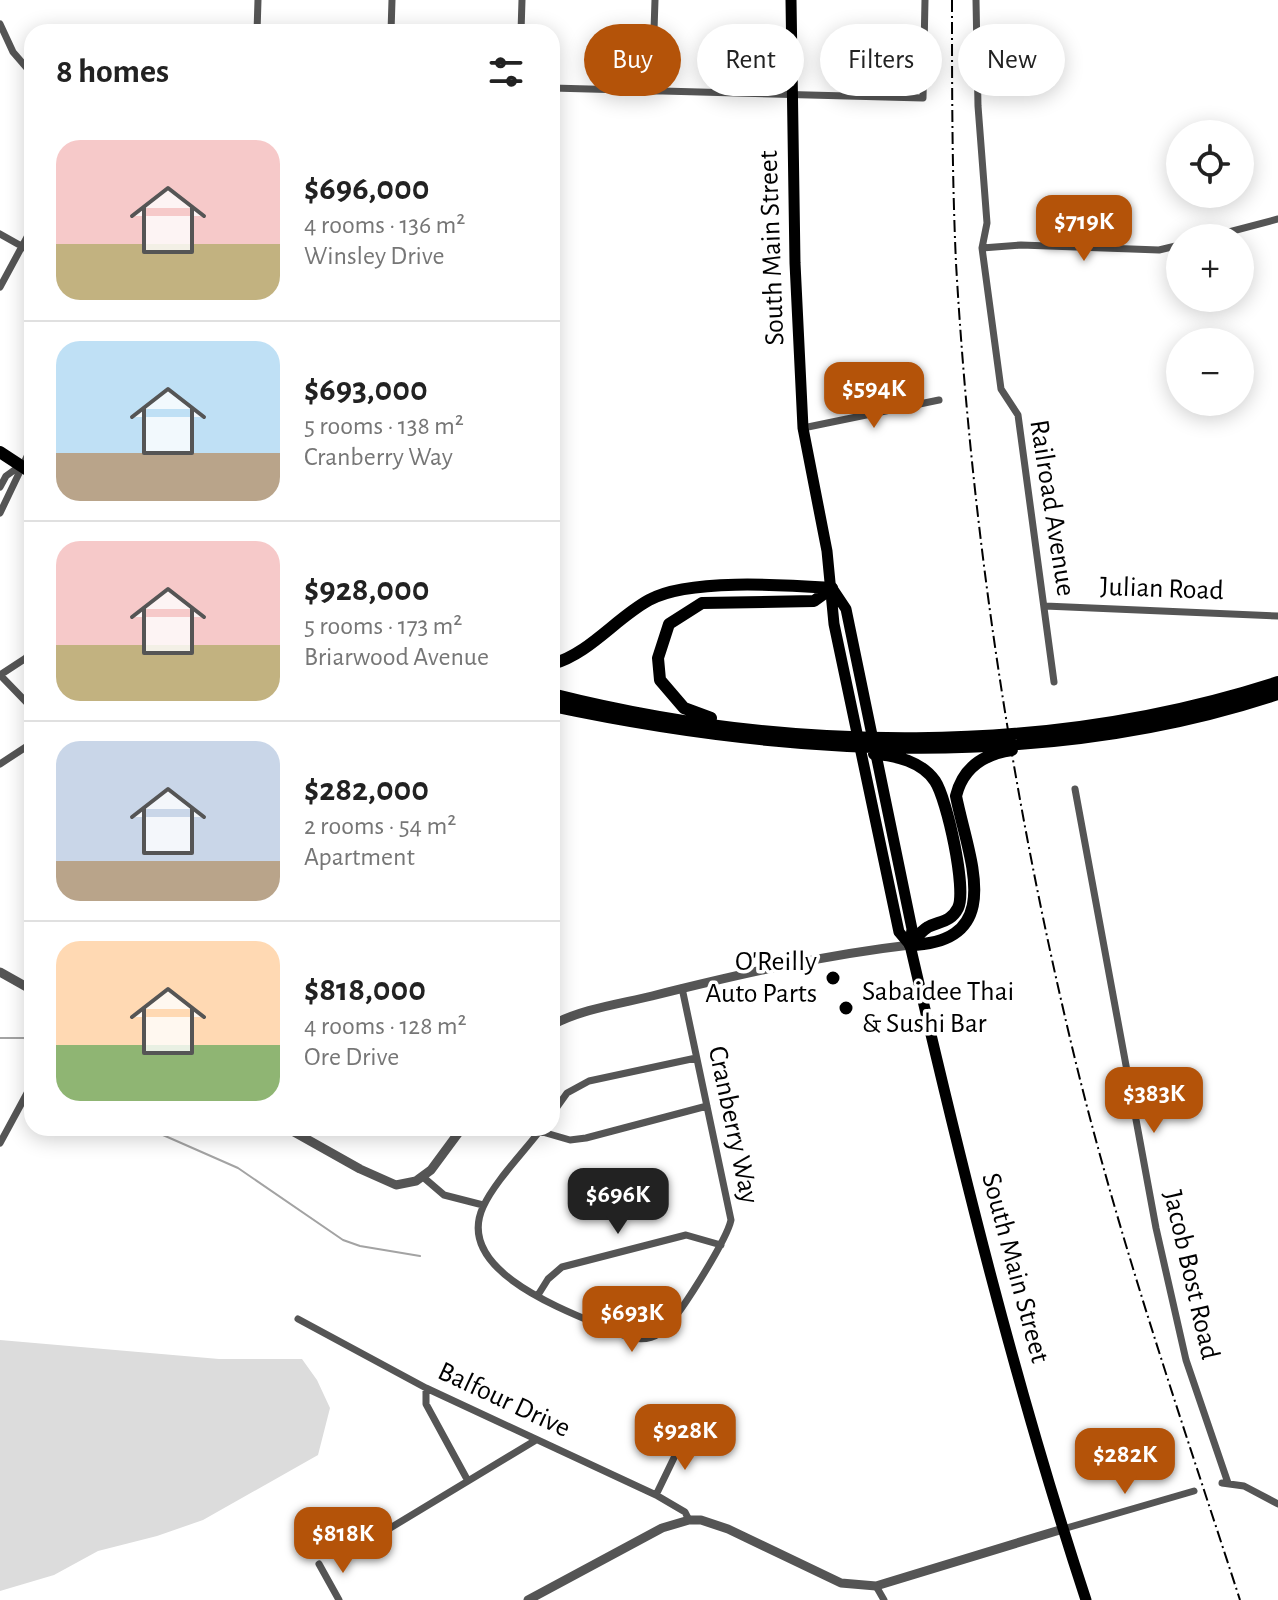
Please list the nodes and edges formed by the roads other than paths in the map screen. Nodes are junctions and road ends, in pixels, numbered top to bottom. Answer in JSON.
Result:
{"nodes":[{"id":1,"x":258,"y":0,"type":"edge"},
{"id":2,"x":392,"y":0,"type":"edge"},
{"id":3,"x":522,"y":0,"type":"edge"},
{"id":4,"x":655,"y":0,"type":"edge"},
{"id":5,"x":791,"y":0,"type":"edge"},
{"id":6,"x":925,"y":0,"type":"edge"},
{"id":7,"x":976,"y":0,"type":"edge"},
{"id":8,"x":0,"y":24,"type":"edge"},
{"id":9,"x":257,"y":24,"type":"edge"},
{"id":10,"x":391,"y":24,"type":"edge"},
{"id":11,"x":521,"y":24,"type":"edge"},
{"id":12,"x":654,"y":24,"type":"edge"},
{"id":13,"x":791,"y":24,"type":"edge"},
{"id":14,"x":24,"y":65,"type":"edge"},
{"id":15,"x":560,"y":88,"type":"edge"},
{"id":16,"x":584,"y":89,"type":"edge"},
{"id":17,"x":791,"y":96,"type":"joint"},
{"id":18,"x":1278,"y":219,"type":"edge"},
{"id":19,"x":1254,"y":225,"type":"edge"},
{"id":20,"x":0,"y":234,"type":"edge"},
{"id":21,"x":24,"y":242,"type":"edge"},
{"id":22,"x":22,"y":246,"type":"junction"},
{"id":23,"x":982,"y":248,"type":"junction"},
{"id":24,"x":1166,"y":248,"type":"edge"},
{"id":25,"x":0,"y":287,"type":"edge"},
{"id":26,"x":939,"y":400,"type":"dead end"},
{"id":27,"x":803,"y":428,"type":"junction"},
{"id":28,"x":0,"y":452,"type":"edge"},
{"id":29,"x":24,"y":465,"type":"edge"},
{"id":30,"x":24,"y":470,"type":"edge"},
{"id":31,"x":24,"y":474,"type":"edge"},
{"id":32,"x":0,"y":487,"type":"edge"},
{"id":33,"x":0,"y":513,"type":"edge"},
{"id":34,"x":832,"y":588,"type":"junction"},
{"id":35,"x":1045,"y":606,"type":"junction"},
{"id":36,"x":1278,"y":616,"type":"edge"},
{"id":37,"x":24,"y":659,"type":"edge"},
{"id":38,"x":560,"y":660,"type":"edge"},
{"id":39,"x":0,"y":675,"type":"edge"},
{"id":40,"x":1054,"y":682,"type":"dead end"},
{"id":41,"x":1278,"y":682,"type":"edge"},
{"id":42,"x":1278,"y":694,"type":"edge"},
{"id":43,"x":560,"y":696,"type":"edge"},
{"id":44,"x":24,"y":700,"type":"edge"},
{"id":45,"x":560,"y":708,"type":"edge"},
{"id":46,"x":1134,"y":728,"type":"junction"},
{"id":47,"x":796,"y":738,"type":"junction"},
{"id":48,"x":24,"y":748,"type":"edge"},
{"id":49,"x":0,"y":764,"type":"edge"},
{"id":50,"x":874,"y":780,"type":"junction"},
{"id":51,"x":1075,"y":789,"type":"dead end"},
{"id":52,"x":910,"y":945,"type":"junction"},
{"id":53,"x":0,"y":972,"type":"edge"},
{"id":54,"x":24,"y":986,"type":"edge"},
{"id":55,"x":682,"y":988,"type":"junction"},
{"id":56,"x":560,"y":1022,"type":"edge"},
{"id":57,"x":696,"y":1058,"type":"junction"},
{"id":58,"x":24,"y":1099,"type":"edge"},
{"id":59,"x":560,"y":1103,"type":"edge"},
{"id":60,"x":707,"y":1106,"type":"junction"},
{"id":61,"x":302,"y":1136,"type":"edge"},
{"id":62,"x":456,"y":1136,"type":"edge"},
{"id":63,"x":536,"y":1136,"type":"edge"},
{"id":64,"x":558,"y":1136,"type":"edge"},
{"id":65,"x":0,"y":1143,"type":"edge"},
{"id":66,"x":423,"y":1177,"type":"junction"},
{"id":67,"x":483,"y":1205,"type":"junction"},
{"id":68,"x":721,"y":1245,"type":"junction"},
{"id":69,"x":538,"y":1295,"type":"junction"},
{"id":70,"x":298,"y":1319,"type":"dead end"},
{"id":71,"x":426,"y":1388,"type":"junction"},
{"id":72,"x":685,"y":1435,"type":"dead end"},
{"id":73,"x":536,"y":1440,"type":"junction"},
{"id":74,"x":468,"y":1481,"type":"junction"},
{"id":75,"x":1194,"y":1491,"type":"dead end"},
{"id":76,"x":656,"y":1495,"type":"junction"},
{"id":77,"x":1278,"y":1504,"type":"edge"},
{"id":78,"x":689,"y":1520,"type":"junction"},
{"id":79,"x":1063,"y":1529,"type":"junction"},
{"id":80,"x":367,"y":1542,"type":"dead end"},
{"id":81,"x":319,"y":1564,"type":"dead end"},
{"id":82,"x":876,"y":1586,"type":"junction"},
{"id":83,"x":339,"y":1600,"type":"edge"},
{"id":84,"x":528,"y":1600,"type":"edge"},
{"id":85,"x":884,"y":1600,"type":"edge"},
{"id":86,"x":1086,"y":1600,"type":"edge"}],
"edges":[{"from":1,"to":9,"type":"street"},
{"from":2,"to":10,"type":"street"},
{"from":3,"to":11,"type":"street"},
{"from":4,"to":12,"type":"street"},
{"from":5,"to":13,"type":"main road","name":"South Main Street"},
{"from":6,"to":17,"type":"street"},
{"from":7,"to":23,"type":"street","name":"Railroad Avenue"},
{"from":8,"to":14,"type":"street"},
{"from":15,"to":16,"type":"street"},
{"from":17,"to":27,"type":"main road","name":"South Main Street"},
{"from":18,"to":19,"type":"street"},
{"from":20,"to":22,"type":"street"},
{"from":21,"to":22,"type":"street"},
{"from":22,"to":25,"type":"street"},
{"from":23,"to":24,"type":"street"},
{"from":23,"to":35,"type":"street","name":"Railroad Avenue"},
{"from":26,"to":27,"type":"street"},
{"from":27,"to":34,"type":"main road","name":"South Main Street"},
{"from":28,"to":29,"type":"highway"},
{"from":30,"to":32,"type":"street"},
{"from":31,"to":33,"type":"street"},
{"from":34,"to":38,"type":"highway"},
{"from":34,"to":47,"type":"highway"},
{"from":34,"to":50,"type":"main road","name":"South Main Street"},
{"from":34,"to":50,"type":"main road","name":"South Main Street"},
{"from":35,"to":36,"type":"street","name":"Julian Road"},
{"from":35,"to":40,"type":"street","name":"Railroad Avenue"},
{"from":37,"to":39,"type":"street"},
{"from":39,"to":44,"type":"street"},
{"from":41,"to":47,"type":"highway"},
{"from":42,"to":46,"type":"highway"},
{"from":43,"to":47,"type":"highway"},
{"from":45,"to":47,"type":"highway"},
{"from":46,"to":47,"type":"highway"},
{"from":46,"to":52,"type":"highway"},
{"from":47,"to":52,"type":"highway"},
{"from":48,"to":49,"type":"street"},
{"from":50,"to":52,"type":"main road","name":"South Main Street"},
{"from":51,"to":77,"type":"street","name":"Jacob Bost Road"},
{"from":52,"to":55,"type":"street"},
{"from":52,"to":79,"type":"main road","name":"South Main Street"},
{"from":53,"to":54,"type":"street"},
{"from":55,"to":56,"type":"street"},
{"from":55,"to":57,"type":"street","name":"Cranberry Way"},
{"from":57,"to":59,"type":"street"},
{"from":57,"to":60,"type":"street","name":"Cranberry Way"},
{"from":58,"to":65,"type":"street"},
{"from":60,"to":64,"type":"street"},
{"from":60,"to":68,"type":"street","name":"Cranberry Way"},
{"from":61,"to":66,"type":"street"},
{"from":62,"to":66,"type":"street"},
{"from":63,"to":67,"type":"street"},
{"from":66,"to":67,"type":"street"},
{"from":67,"to":69,"type":"street","name":"Cranberry Way"},
{"from":68,"to":69,"type":"street"},
{"from":68,"to":69,"type":"street","name":"Cranberry Way"},
{"from":70,"to":71,"type":"street","name":"Balfour Drive"},
{"from":71,"to":73,"type":"street","name":"Balfour Drive"},
{"from":71,"to":74,"type":"street"},
{"from":72,"to":76,"type":"street"},
{"from":73,"to":74,"type":"street"},
{"from":73,"to":76,"type":"street","name":"Balfour Drive"},
{"from":74,"to":80,"type":"street"},
{"from":75,"to":79,"type":"street"},
{"from":76,"to":78,"type":"street","name":"Balfour Drive"},
{"from":78,"to":82,"type":"street"},
{"from":78,"to":84,"type":"street"},
{"from":79,"to":82,"type":"street"},
{"from":79,"to":86,"type":"main road","name":"South Main Street"},
{"from":81,"to":83,"type":"street"},
{"from":82,"to":85,"type":"street"}]}
